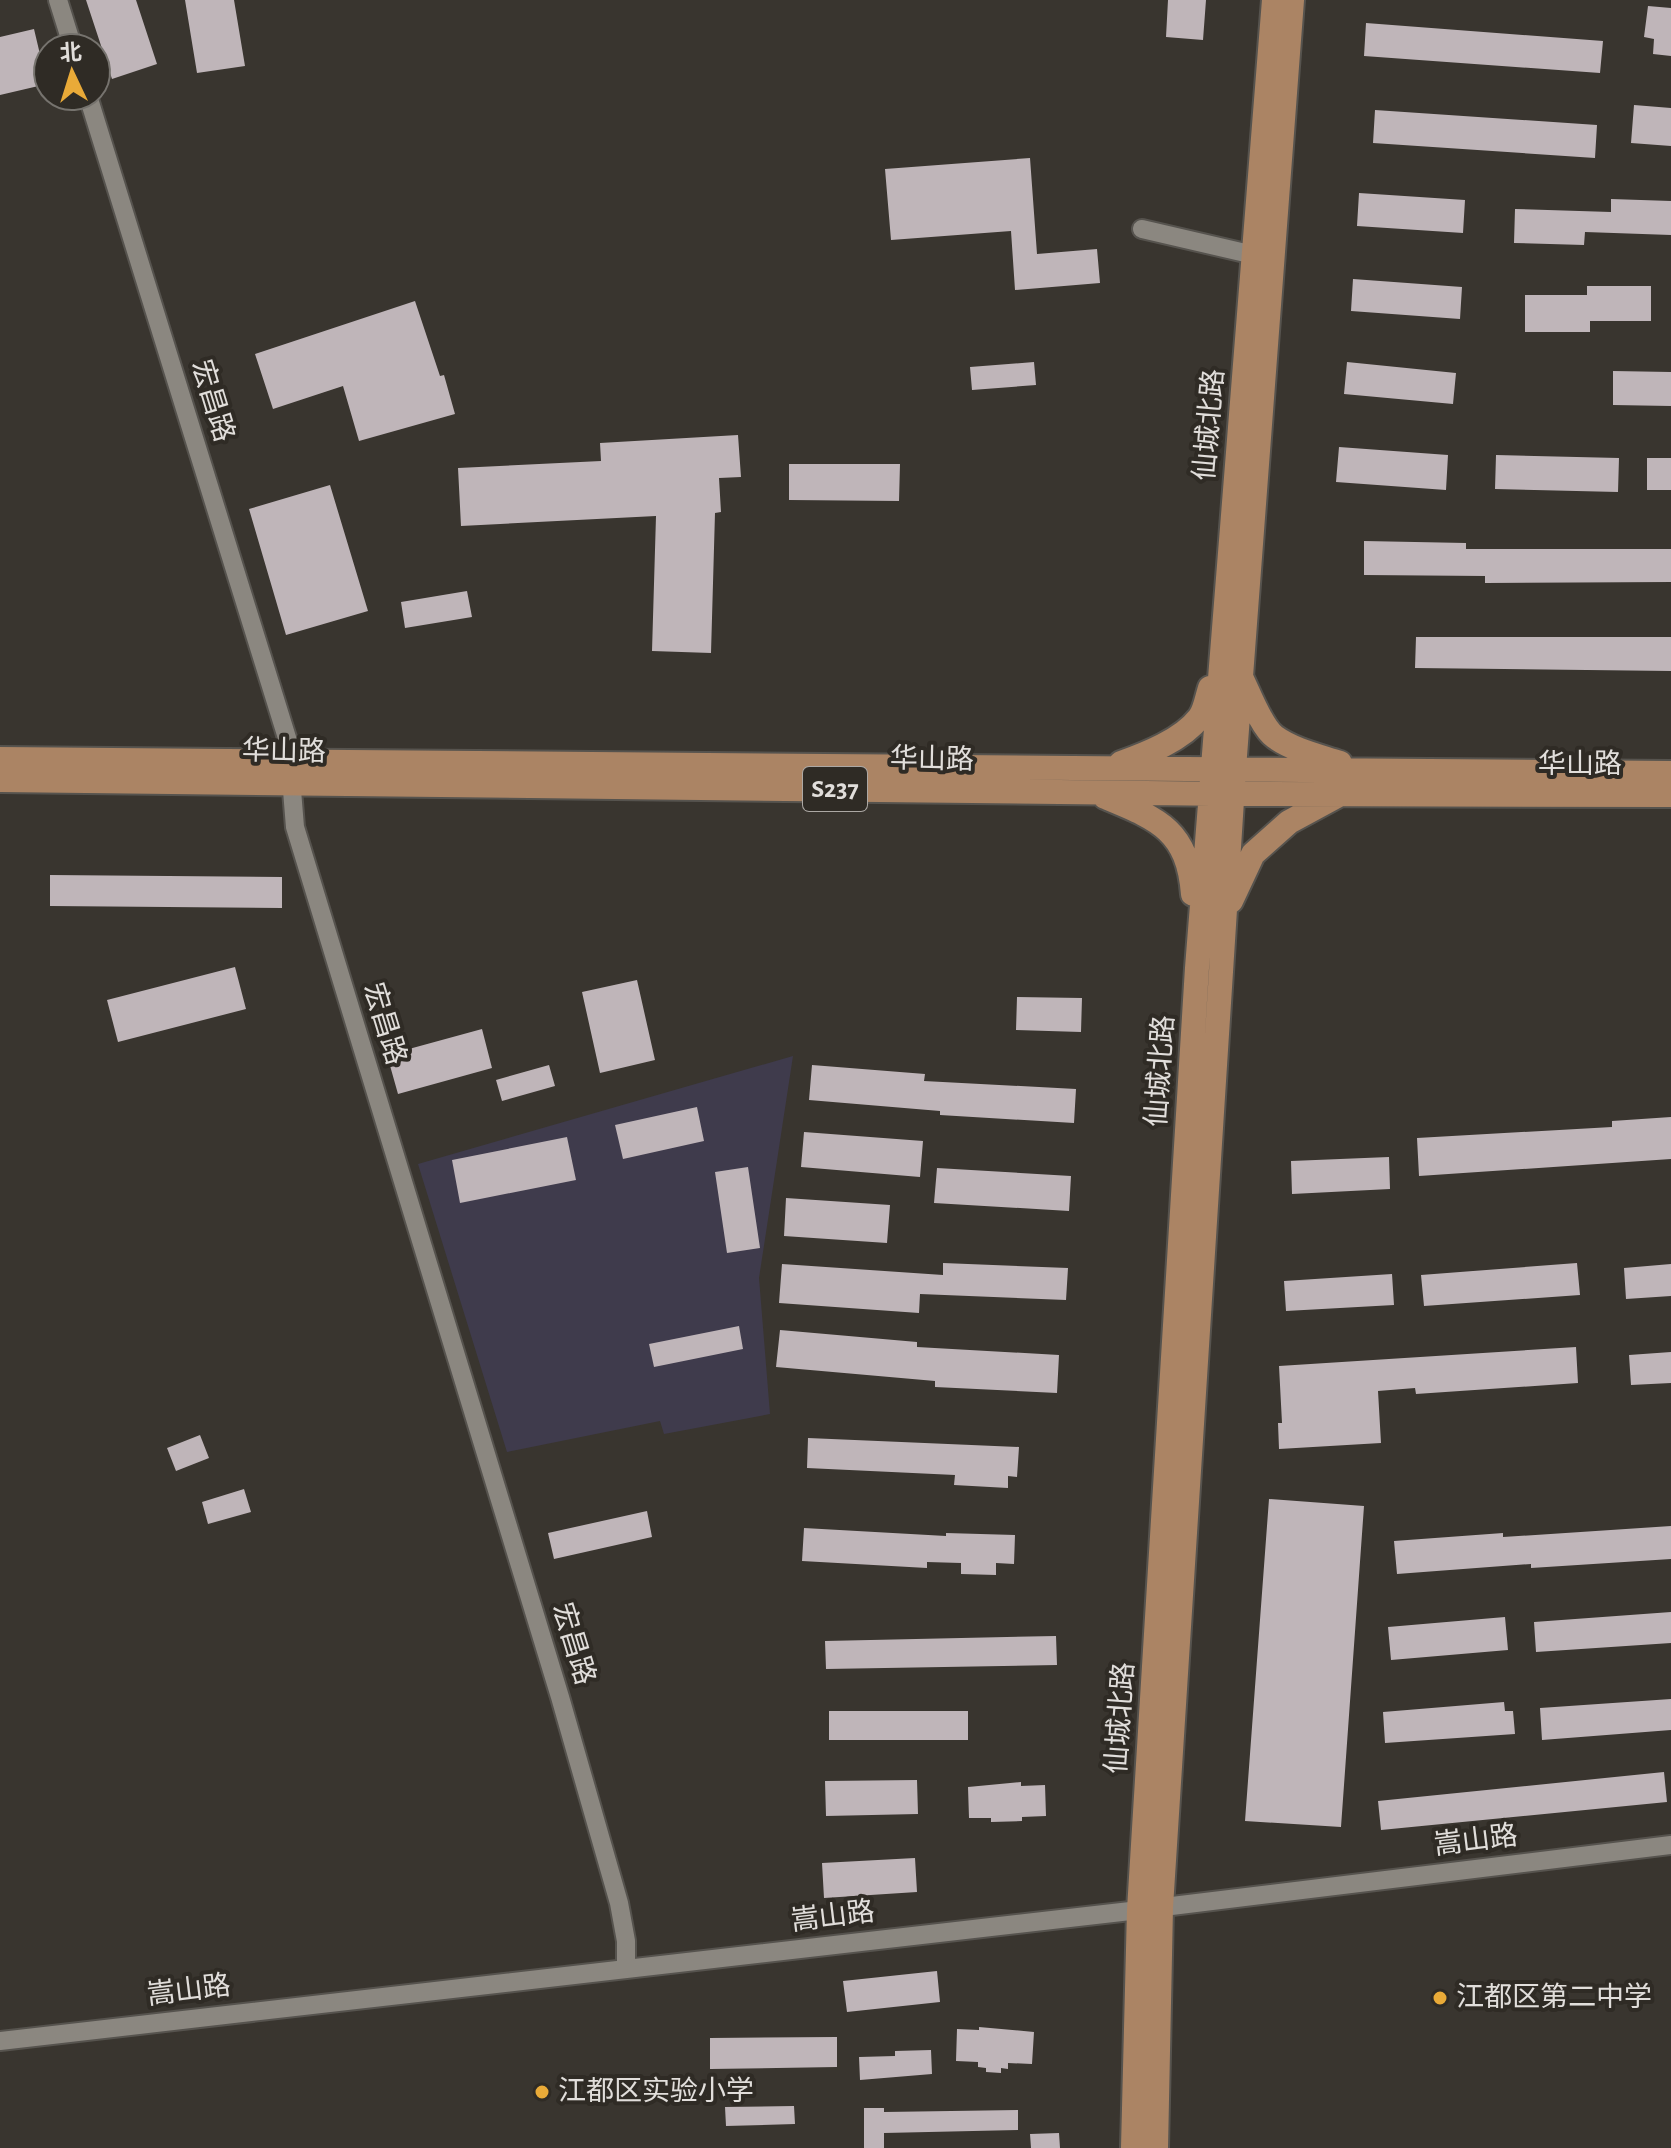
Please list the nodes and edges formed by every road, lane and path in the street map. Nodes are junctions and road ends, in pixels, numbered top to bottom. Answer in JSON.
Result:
{"nodes":[{"id":1,"x":58,"y":0,"type":"edge"},
{"id":2,"x":1274,"y":0,"type":"edge"},
{"id":3,"x":1292,"y":0,"type":"edge"},
{"id":4,"x":68,"y":32,"type":"edge"},
{"id":5,"x":93,"y":112,"type":"edge"},
{"id":6,"x":1142,"y":229,"type":"dead end"},
{"id":7,"x":1254,"y":255,"type":"junction"},
{"id":8,"x":1221,"y":659,"type":"junction"},
{"id":9,"x":1241,"y":676,"type":"junction"},
{"id":10,"x":0,"y":759,"type":"edge"},
{"id":11,"x":1107,"y":768,"type":"junction"},
{"id":12,"x":1365,"y":770,"type":"junction"},
{"id":13,"x":290,"y":772,"type":"junction"},
{"id":14,"x":1671,"y":773,"type":"edge"},
{"id":15,"x":0,"y":780,"type":"edge"},
{"id":16,"x":1222,"y":781,"type":"junction"},
{"id":17,"x":1091,"y":792,"type":"junction"},
{"id":18,"x":1340,"y":794,"type":"junction"},
{"id":19,"x":1671,"y":795,"type":"edge"},
{"id":20,"x":1225,"y":914,"type":"junction"},
{"id":21,"x":1197,"y":968,"type":"junction"},
{"id":22,"x":1671,"y":1845,"type":"edge"},
{"id":23,"x":1150,"y":1909,"type":"junction"},
{"id":24,"x":626,"y":1969,"type":"junction"},
{"id":25,"x":0,"y":2041,"type":"edge"},
{"id":26,"x":1133,"y":2148,"type":"edge"},
{"id":27,"x":1156,"y":2148,"type":"edge"}],
"edges":[{"from":1,"to":4,"type":"street"},
{"from":2,"to":7,"type":"main road","name":"仙城北路"},
{"from":3,"to":9,"type":"main road","name":"仙城北路"},
{"from":5,"to":13,"type":"street","name":"宏昌路"},
{"from":6,"to":7,"type":"street"},
{"from":7,"to":8,"type":"main road","name":"仙城北路"},
{"from":8,"to":11,"type":"main road"},
{"from":8,"to":16,"type":"main road","name":"仙城北路"},
{"from":9,"to":12,"type":"main road"},
{"from":9,"to":16,"type":"main road","name":"仙城北路"},
{"from":10,"to":13,"type":"main road","number":"S237"},
{"from":11,"to":13,"type":"main road","number":"S237"},
{"from":11,"to":16,"type":"main road","number":"S237"},
{"from":12,"to":14,"type":"main road","number":"S237"},
{"from":12,"to":16,"type":"main road","number":"S237"},
{"from":13,"to":15,"type":"main road","name":"华山路","number":"S237"},
{"from":13,"to":17,"type":"main road","name":"华山路","number":"S237"},
{"from":13,"to":24,"type":"street","name":"宏昌路"},
{"from":16,"to":17,"type":"main road","name":"华山路","number":"S237"},
{"from":16,"to":18,"type":"main road","name":"华山路","number":"S237"},
{"from":16,"to":20,"type":"main road","name":"仙城北路"},
{"from":16,"to":21,"type":"main road","name":"仙城北路"},
{"from":17,"to":21,"type":"main road"},
{"from":18,"to":19,"type":"main road","name":"华山路","number":"S237"},
{"from":18,"to":20,"type":"main road"},
{"from":20,"to":23,"type":"main road","name":"仙城北路"},
{"from":21,"to":23,"type":"main road","name":"仙城北路"},
{"from":22,"to":23,"type":"street","name":"嵩山路"},
{"from":23,"to":24,"type":"street","name":"嵩山路"},
{"from":23,"to":26,"type":"main road","name":"仙城北路"},
{"from":23,"to":27,"type":"main road","name":"仙城北路"},
{"from":24,"to":25,"type":"street","name":"嵩山路"}]}
